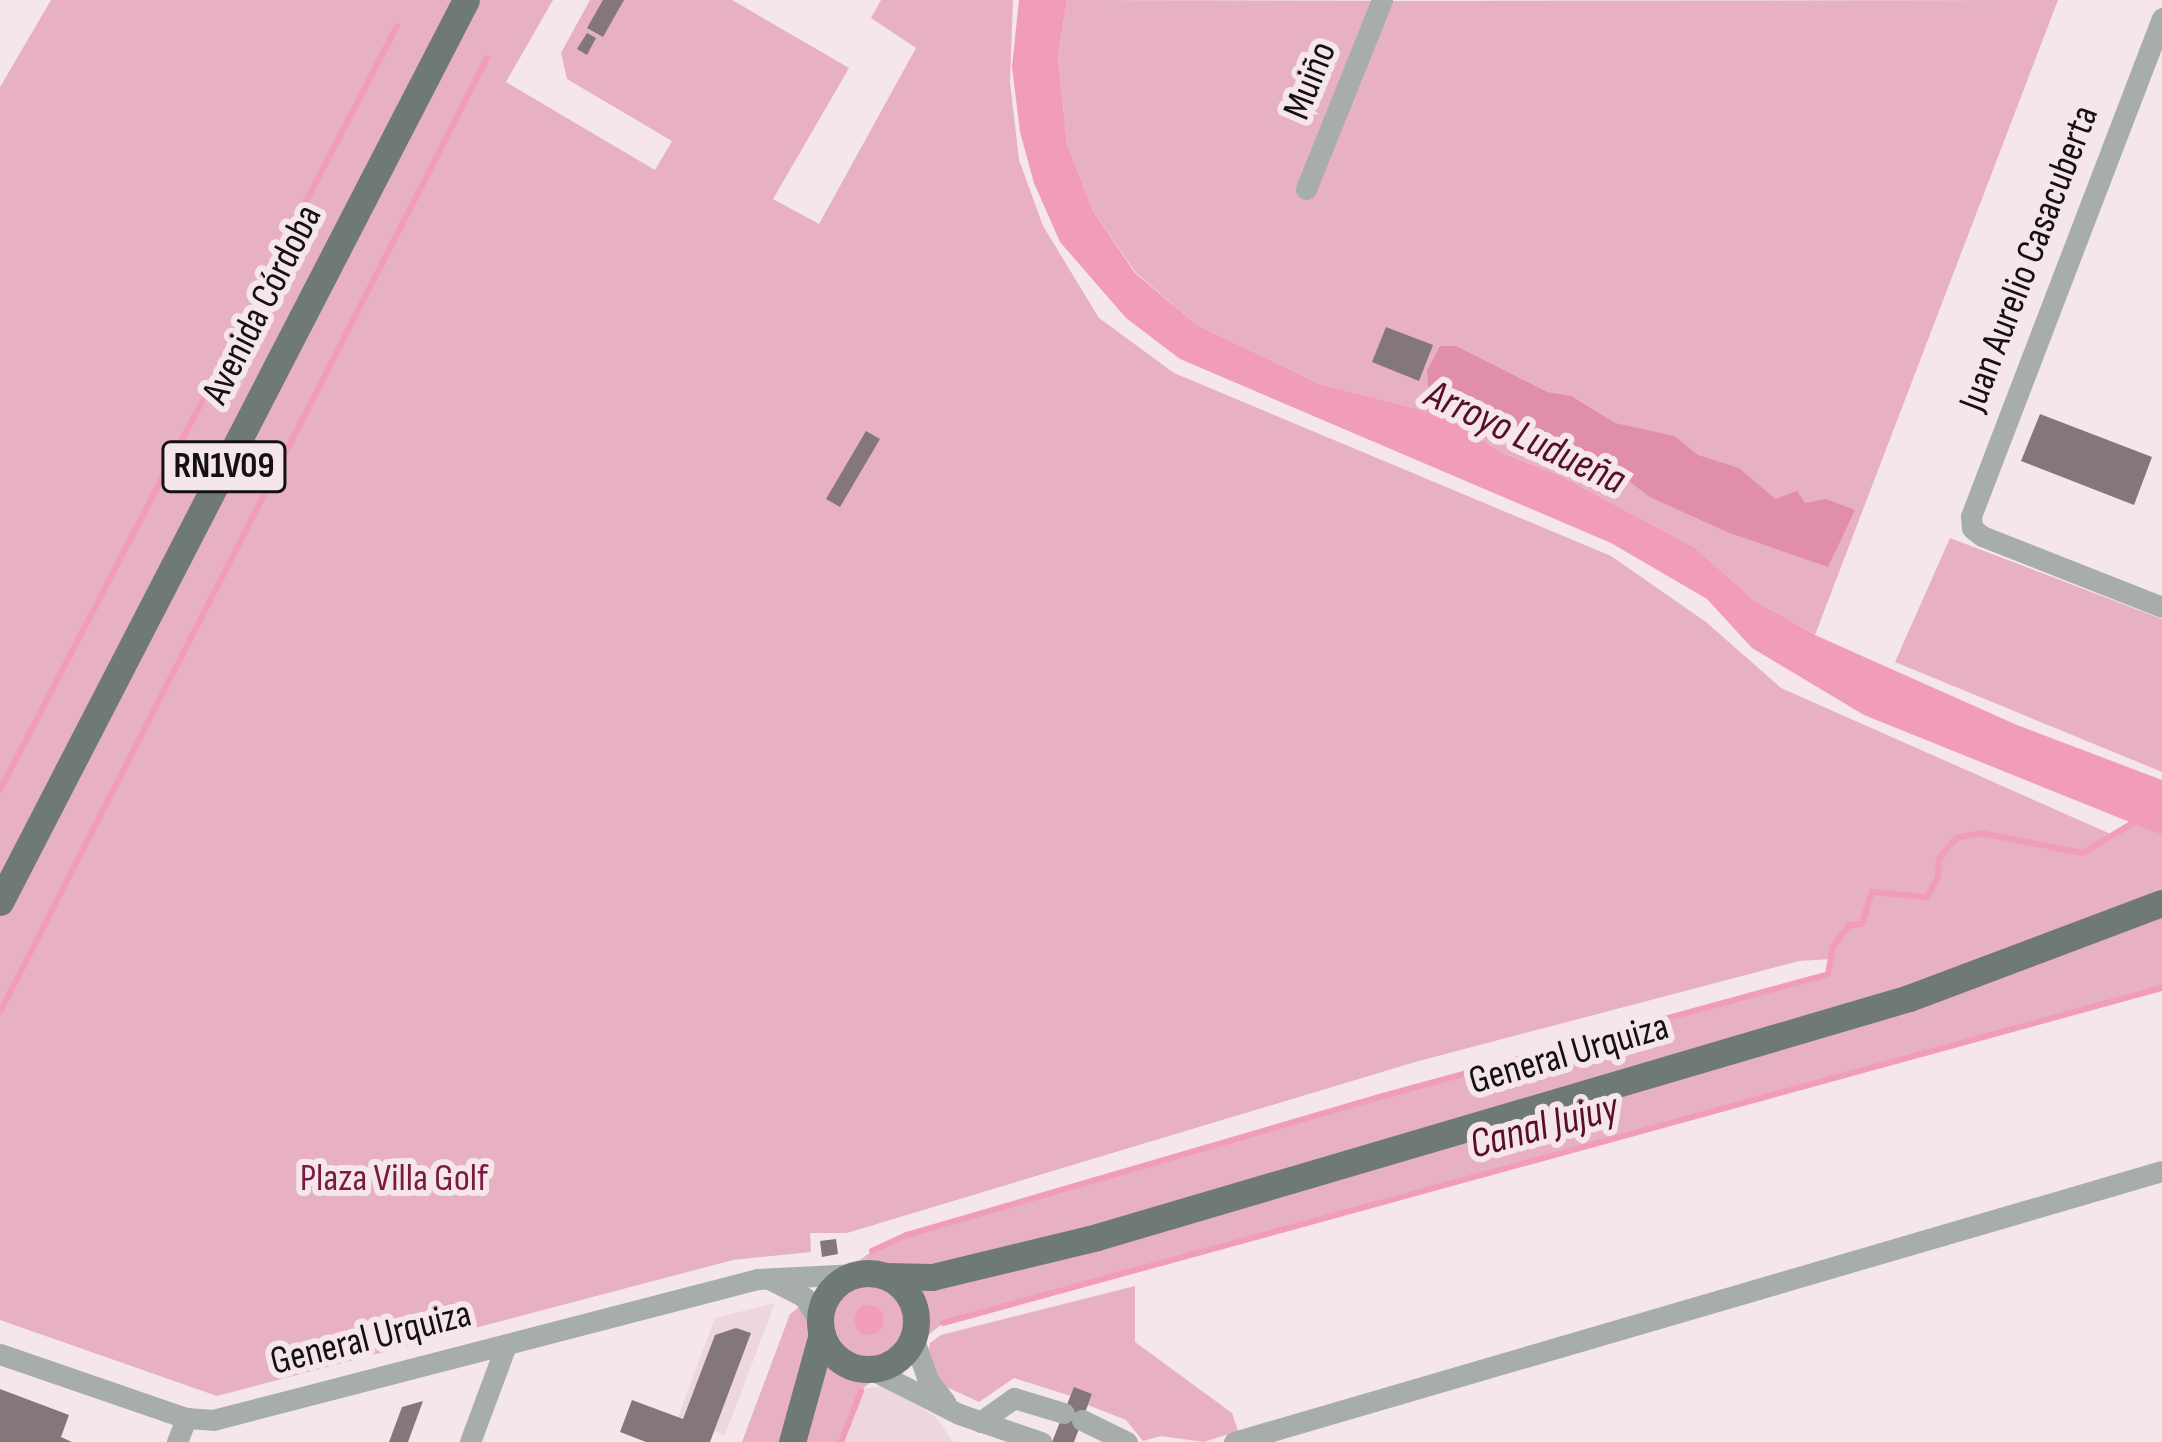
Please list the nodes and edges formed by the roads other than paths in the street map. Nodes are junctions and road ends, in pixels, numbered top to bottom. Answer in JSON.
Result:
{"nodes":[{"id":1,"x":466,"y":0,"type":"edge"},
{"id":2,"x":1382,"y":0,"type":"edge"},
{"id":3,"x":2162,"y":18,"type":"edge"},
{"id":4,"x":1306,"y":189,"type":"dead end"},
{"id":5,"x":2162,"y":607,"type":"edge"},
{"id":6,"x":0,"y":902,"type":"edge"},
{"id":7,"x":2162,"y":903,"type":"edge"},
{"id":8,"x":2162,"y":1171,"type":"edge"},
{"id":9,"x":992,"y":1265,"type":"junction"},
{"id":10,"x":856,"y":1274,"type":"junction"},
{"id":11,"x":886,"y":1276,"type":"junction"},
{"id":12,"x":764,"y":1278,"type":"junction"},
{"id":13,"x":821,"y":1328,"type":"junction"},
{"id":14,"x":915,"y":1330,"type":"junction"},
{"id":15,"x":506,"y":1346,"type":"junction"},
{"id":16,"x":0,"y":1354,"type":"edge"},
{"id":17,"x":865,"y":1368,"type":"junction"},
{"id":18,"x":186,"y":1418,"type":"junction"},
{"id":19,"x":969,"y":1418,"type":"junction"},
{"id":20,"x":1104,"y":1436,"type":"edge"},
{"id":21,"x":793,"y":1440,"type":"edge"},
{"id":22,"x":177,"y":1442,"type":"edge"},
{"id":23,"x":470,"y":1442,"type":"edge"},
{"id":24,"x":1041,"y":1442,"type":"edge"},
{"id":25,"x":1127,"y":1442,"type":"edge"},
{"id":26,"x":1234,"y":1442,"type":"edge"}],
"edges":[{"from":1,"to":6,"type":"main road","name":"Avenida Córdoba","number":"RN1V09"},
{"from":2,"to":4,"type":"street","name":"Muiño"},
{"from":3,"to":5,"type":"street","name":"Juan Aurelio Casacuberta"},
{"from":7,"to":9,"type":"main road","name":"General Urquiza"},
{"from":8,"to":26,"type":"street"},
{"from":9,"to":11,"type":"main road","name":"General Urquiza"},
{"from":9,"to":14,"type":"main road","name":"General Urquiza"},
{"from":10,"to":11,"type":"main road"},
{"from":10,"to":12,"type":"street","name":"General Urquiza"},
{"from":10,"to":13,"type":"main road"},
{"from":11,"to":14,"type":"main road"},
{"from":12,"to":13,"type":"street"},
{"from":12,"to":15,"type":"street","name":"General Urquiza"},
{"from":13,"to":17,"type":"main road"},
{"from":13,"to":21,"type":"main road"},
{"from":14,"to":17,"type":"main road"},
{"from":14,"to":19,"type":"street"},
{"from":15,"to":18,"type":"street","name":"General Urquiza"},
{"from":15,"to":23,"type":"street"},
{"from":16,"to":18,"type":"street","name":"General Urquiza"},
{"from":17,"to":19,"type":"street"},
{"from":17,"to":21,"type":"main road"},
{"from":18,"to":22,"type":"street"},
{"from":19,"to":20,"type":"street"},
{"from":19,"to":24,"type":"street"},
{"from":20,"to":25,"type":"street"}]}
